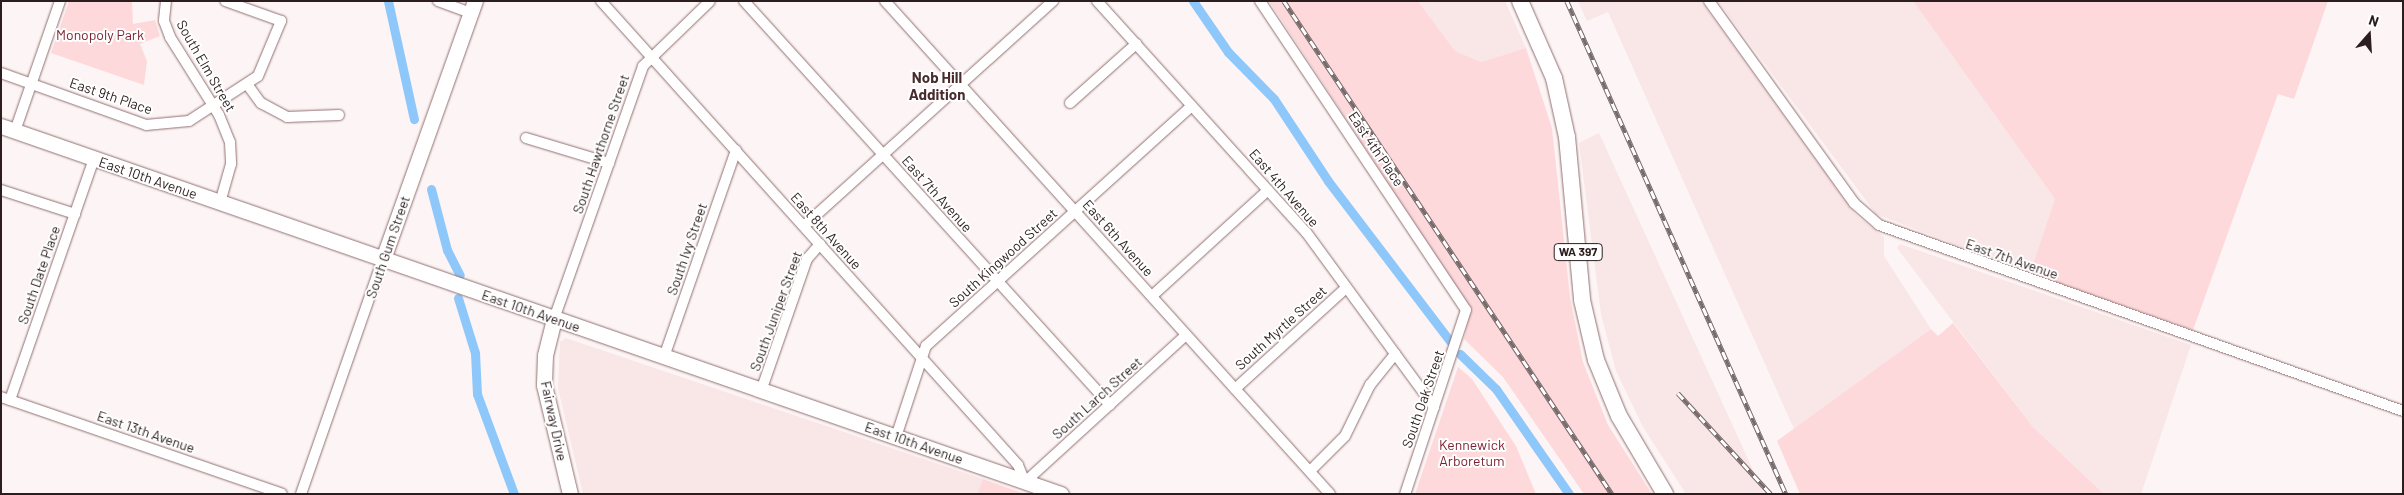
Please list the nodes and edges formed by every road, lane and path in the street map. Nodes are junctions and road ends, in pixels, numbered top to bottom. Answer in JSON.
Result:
{"nodes":[{"id":1,"x":60,"y":1,"type":"edge"},
{"id":2,"x":166,"y":1,"type":"edge"},
{"id":3,"x":225,"y":1,"type":"edge"},
{"id":4,"x":438,"y":1,"type":"edge"},
{"id":5,"x":601,"y":1,"type":"edge"},
{"id":6,"x":710,"y":1,"type":"edge"},
{"id":7,"x":744,"y":1,"type":"edge"},
{"id":8,"x":885,"y":1,"type":"edge"},
{"id":9,"x":1053,"y":1,"type":"edge"},
{"id":10,"x":1097,"y":1,"type":"edge"},
{"id":11,"x":1260,"y":1,"type":"edge"},
{"id":12,"x":1520,"y":1,"type":"edge"},
{"id":13,"x":1709,"y":1,"type":"edge"},
{"id":14,"x":473,"y":7,"type":"edge"},
{"id":15,"x":1136,"y":44,"type":"junction"},
{"id":16,"x":651,"y":56,"type":"junction"},
{"id":17,"x":1,"y":73,"type":"edge"},
{"id":18,"x":32,"y":83,"type":"junction"},
{"id":19,"x":247,"y":84,"type":"junction"},
{"id":20,"x":960,"y":85,"type":"junction"},
{"id":21,"x":1070,"y":103,"type":"dead end"},
{"id":22,"x":1192,"y":106,"type":"junction"},
{"id":23,"x":213,"y":107,"type":"junction"},
{"id":24,"x":339,"y":115,"type":"dead end"},
{"id":25,"x":8,"y":129,"type":"edge"},
{"id":26,"x":526,"y":138,"type":"dead end"},
{"id":27,"x":736,"y":150,"type":"junction"},
{"id":28,"x":883,"y":155,"type":"junction"},
{"id":29,"x":94,"y":159,"type":"junction"},
{"id":30,"x":609,"y":163,"type":"junction"},
{"id":31,"x":1,"y":190,"type":"edge"},
{"id":32,"x":1268,"y":190,"type":"junction"},
{"id":33,"x":220,"y":203,"type":"junction"},
{"id":34,"x":1075,"y":212,"type":"junction"},
{"id":35,"x":75,"y":214,"type":"junction"},
{"id":36,"x":804,"y":226,"type":"junction"},
{"id":37,"x":820,"y":244,"type":"junction"},
{"id":38,"x":383,"y":259,"type":"junction"},
{"id":39,"x":998,"y":281,"type":"junction"},
{"id":40,"x":1346,"y":288,"type":"junction"},
{"id":41,"x":1152,"y":296,"type":"junction"},
{"id":42,"x":1466,"y":314,"type":"joint"},
{"id":43,"x":554,"y":319,"type":"junction"},
{"id":44,"x":1186,"y":335,"type":"junction"},
{"id":45,"x":1395,"y":354,"type":"junction"},
{"id":46,"x":921,"y":356,"type":"junction"},
{"id":47,"x":664,"y":357,"type":"junction"},
{"id":48,"x":1235,"y":389,"type":"junction"},
{"id":49,"x":762,"y":391,"type":"junction"},
{"id":50,"x":6,"y":398,"type":"edge"},
{"id":51,"x":1110,"y":405,"type":"junction"},
{"id":52,"x":1434,"y":407,"type":"junction"},
{"id":53,"x":2403,"y":411,"type":"edge"},
{"id":54,"x":896,"y":437,"type":"junction"},
{"id":55,"x":1310,"y":471,"type":"junction"},
{"id":56,"x":1025,"y":482,"type":"junction"},
{"id":57,"x":282,"y":494,"type":"edge"},
{"id":58,"x":301,"y":494,"type":"edge"},
{"id":59,"x":570,"y":494,"type":"edge"},
{"id":60,"x":1061,"y":494,"type":"edge"},
{"id":61,"x":1330,"y":494,"type":"edge"},
{"id":62,"x":1405,"y":494,"type":"edge"},
{"id":63,"x":1665,"y":494,"type":"edge"}],
"edges":[{"from":1,"to":18,"type":"street"},
{"from":2,"to":23,"type":"street","name":"South Elm Street"},
{"from":3,"to":19,"type":"street","name":"East 9th Place"},
{"from":4,"to":14,"type":"street"},
{"from":5,"to":16,"type":"street","name":"East 8th Avenue"},
{"from":6,"to":16,"type":"street","name":"South Hawthorne Street"},
{"from":7,"to":28,"type":"street","name":"East 7th Avenue"},
{"from":8,"to":20,"type":"street","name":"East 6th Avenue"},
{"from":9,"to":20,"type":"street"},
{"from":10,"to":15,"type":"street","name":"East 4th Avenue"},
{"from":11,"to":42,"type":"street","name":"East 4th Place"},
{"from":12,"to":63,"type":"main road","number":"WA 397"},
{"from":13,"to":53,"type":"street","name":"East 7th Avenue"},
{"from":14,"to":38,"type":"street","name":"South Gum Street"},
{"from":15,"to":21,"type":"street"},
{"from":15,"to":22,"type":"street","name":"East 4th Avenue"},
{"from":16,"to":27,"type":"street","name":"East 8th Avenue"},
{"from":16,"to":30,"type":"street","name":"South Hawthorne Street"},
{"from":17,"to":18,"type":"street","name":"East 9th Place"},
{"from":18,"to":23,"type":"street","name":"East 9th Place"},
{"from":18,"to":25,"type":"street"},
{"from":19,"to":23,"type":"street","name":"East 9th Place"},
{"from":19,"to":24,"type":"street"},
{"from":20,"to":28,"type":"street"},
{"from":20,"to":34,"type":"street","name":"East 6th Avenue"},
{"from":22,"to":32,"type":"street","name":"East 4th Avenue"},
{"from":22,"to":34,"type":"street","name":"South Kingwood Street"},
{"from":23,"to":33,"type":"street","name":"South Elm Street"},
{"from":25,"to":29,"type":"street","name":"East 10th Avenue"},
{"from":26,"to":30,"type":"street"},
{"from":27,"to":36,"type":"street","name":"East 8th Avenue"},
{"from":27,"to":47,"type":"street","name":"South Ivy Street"},
{"from":28,"to":36,"type":"street"},
{"from":28,"to":39,"type":"street","name":"East 7th Avenue"},
{"from":29,"to":33,"type":"street","name":"East 10th Avenue"},
{"from":29,"to":35,"type":"street","name":"South Date Place"},
{"from":30,"to":43,"type":"street","name":"South Hawthorne Street"},
{"from":31,"to":35,"type":"street"},
{"from":32,"to":40,"type":"street","name":"East 4th Avenue"},
{"from":32,"to":41,"type":"street"},
{"from":33,"to":38,"type":"street","name":"East 10th Avenue"},
{"from":34,"to":39,"type":"street","name":"South Kingwood Street"},
{"from":34,"to":41,"type":"street","name":"East 6th Avenue"},
{"from":35,"to":50,"type":"street","name":"South Date Place"},
{"from":36,"to":37,"type":"street","name":"East 8th Avenue"},
{"from":37,"to":46,"type":"street","name":"East 8th Avenue"},
{"from":37,"to":49,"type":"street","name":"South Juniper Street"},
{"from":38,"to":43,"type":"street","name":"East 10th Avenue"},
{"from":38,"to":58,"type":"street","name":"South Gum Street"},
{"from":39,"to":46,"type":"street","name":"South Kingwood Street"},
{"from":39,"to":51,"type":"street","name":"East 7th Avenue"},
{"from":40,"to":45,"type":"street","name":"East 4th Avenue"},
{"from":40,"to":48,"type":"street","name":"South Myrtle Street"},
{"from":41,"to":44,"type":"street","name":"East 6th Avenue"},
{"from":42,"to":52,"type":"street","name":"South Oak Street"},
{"from":43,"to":47,"type":"street","name":"East 10th Avenue"},
{"from":43,"to":59,"type":"street","name":"Fairway Drive"},
{"from":44,"to":48,"type":"street","name":"East 6th Avenue"},
{"from":44,"to":51,"type":"street","name":"South Larch Street"},
{"from":45,"to":52,"type":"street","name":"East 4th Avenue"},
{"from":45,"to":55,"type":"street"},
{"from":46,"to":54,"type":"street","name":"South Kingwood Street"},
{"from":46,"to":56,"type":"street","name":"East 8th Avenue"},
{"from":47,"to":49,"type":"street","name":"East 10th Avenue"},
{"from":48,"to":55,"type":"street","name":"East 6th Avenue"},
{"from":49,"to":54,"type":"street","name":"East 10th Avenue"},
{"from":50,"to":57,"type":"street","name":"East 13th Avenue"},
{"from":51,"to":56,"type":"street","name":"South Larch Street"},
{"from":52,"to":62,"type":"street","name":"South Oak Street"},
{"from":54,"to":56,"type":"street","name":"East 10th Avenue"},
{"from":55,"to":61,"type":"street","name":"East 6th Avenue"},
{"from":56,"to":60,"type":"street","name":"East 10th Avenue"}]}
